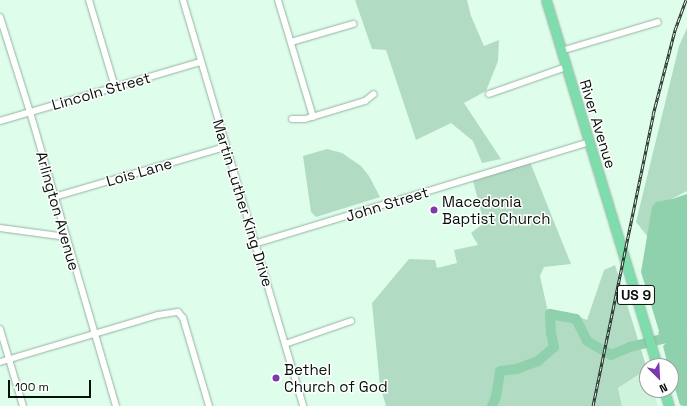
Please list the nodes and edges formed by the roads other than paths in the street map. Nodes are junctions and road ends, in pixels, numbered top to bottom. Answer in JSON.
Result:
{"nodes":[{"id":1,"x":89,"y":0,"type":"edge"},
{"id":2,"x":183,"y":0,"type":"edge"},
{"id":3,"x":278,"y":0,"type":"edge"},
{"id":4,"x":546,"y":0,"type":"edge"},
{"id":5,"x":0,"y":17,"type":"edge"},
{"id":6,"x":658,"y":22,"type":"dead end"},
{"id":7,"x":353,"y":24,"type":"dead end"},
{"id":8,"x":291,"y":42,"type":"junction"},
{"id":9,"x":561,"y":51,"type":"junction"},
{"id":10,"x":201,"y":62,"type":"junction"},
{"id":11,"x":566,"y":67,"type":"junction"},
{"id":12,"x":115,"y":87,"type":"junction"},
{"id":13,"x":374,"y":94,"type":"dead end"},
{"id":14,"x":489,"y":94,"type":"dead end"},
{"id":15,"x":30,"y":112,"type":"junction"},
{"id":16,"x":313,"y":117,"type":"junction"},
{"id":17,"x":292,"y":119,"type":"dead end"},
{"id":18,"x":0,"y":121,"type":"edge"},
{"id":19,"x":588,"y":142,"type":"junction"},
{"id":20,"x":225,"y":147,"type":"junction"},
{"id":21,"x":54,"y":197,"type":"junction"},
{"id":22,"x":0,"y":228,"type":"edge"},
{"id":23,"x":66,"y":237,"type":"junction"},
{"id":24,"x":254,"y":244,"type":"junction"},
{"id":25,"x":351,"y":321,"type":"dead end"},
{"id":26,"x":0,"y":328,"type":"edge"},
{"id":27,"x":94,"y":335,"type":"junction"},
{"id":28,"x":285,"y":344,"type":"junction"},
{"id":29,"x":655,"y":358,"type":"edge"},
{"id":30,"x":9,"y":359,"type":"junction"},
{"id":31,"x":0,"y":362,"type":"edge"},
{"id":32,"x":23,"y":406,"type":"edge"},
{"id":33,"x":116,"y":406,"type":"edge"},
{"id":34,"x":208,"y":406,"type":"edge"},
{"id":35,"x":303,"y":406,"type":"edge"}],
"edges":[{"from":1,"to":12,"type":"street"},
{"from":2,"to":10,"type":"street","name":"Martin Luther King Drive"},
{"from":3,"to":8,"type":"street"},
{"from":4,"to":9,"type":"highway","name":"River Avenue","number":"US 9"},
{"from":5,"to":15,"type":"street","name":"Arlington Avenue"},
{"from":6,"to":9,"type":"street"},
{"from":7,"to":8,"type":"street"},
{"from":8,"to":16,"type":"street"},
{"from":9,"to":11,"type":"highway","name":"River Avenue","number":"US 9"},
{"from":10,"to":12,"type":"street","name":"Lincoln Street"},
{"from":10,"to":20,"type":"street","name":"Martin Luther King Drive"},
{"from":11,"to":14,"type":"street"},
{"from":11,"to":19,"type":"highway","name":"River Avenue","number":"US 9"},
{"from":12,"to":15,"type":"street","name":"Lincoln Street"},
{"from":13,"to":16,"type":"street"},
{"from":15,"to":18,"type":"street","name":"Lincoln Street"},
{"from":15,"to":21,"type":"street","name":"Arlington Avenue"},
{"from":16,"to":17,"type":"street"},
{"from":19,"to":24,"type":"street","name":"John Street"},
{"from":19,"to":29,"type":"highway","name":"River Avenue","number":"US 9"},
{"from":20,"to":21,"type":"street","name":"Lois Lane"},
{"from":20,"to":24,"type":"street","name":"Martin Luther King Drive"},
{"from":21,"to":23,"type":"street","name":"Arlington Avenue"},
{"from":22,"to":23,"type":"street"},
{"from":23,"to":27,"type":"street","name":"Arlington Avenue"},
{"from":24,"to":28,"type":"street","name":"Martin Luther King Drive"},
{"from":25,"to":28,"type":"street"},
{"from":26,"to":30,"type":"street"},
{"from":27,"to":30,"type":"street"},
{"from":27,"to":33,"type":"street","name":"Arlington Avenue"},
{"from":27,"to":34,"type":"street"},
{"from":28,"to":35,"type":"street","name":"Martin Luther King Drive"},
{"from":30,"to":31,"type":"street"},
{"from":30,"to":32,"type":"street"}]}
